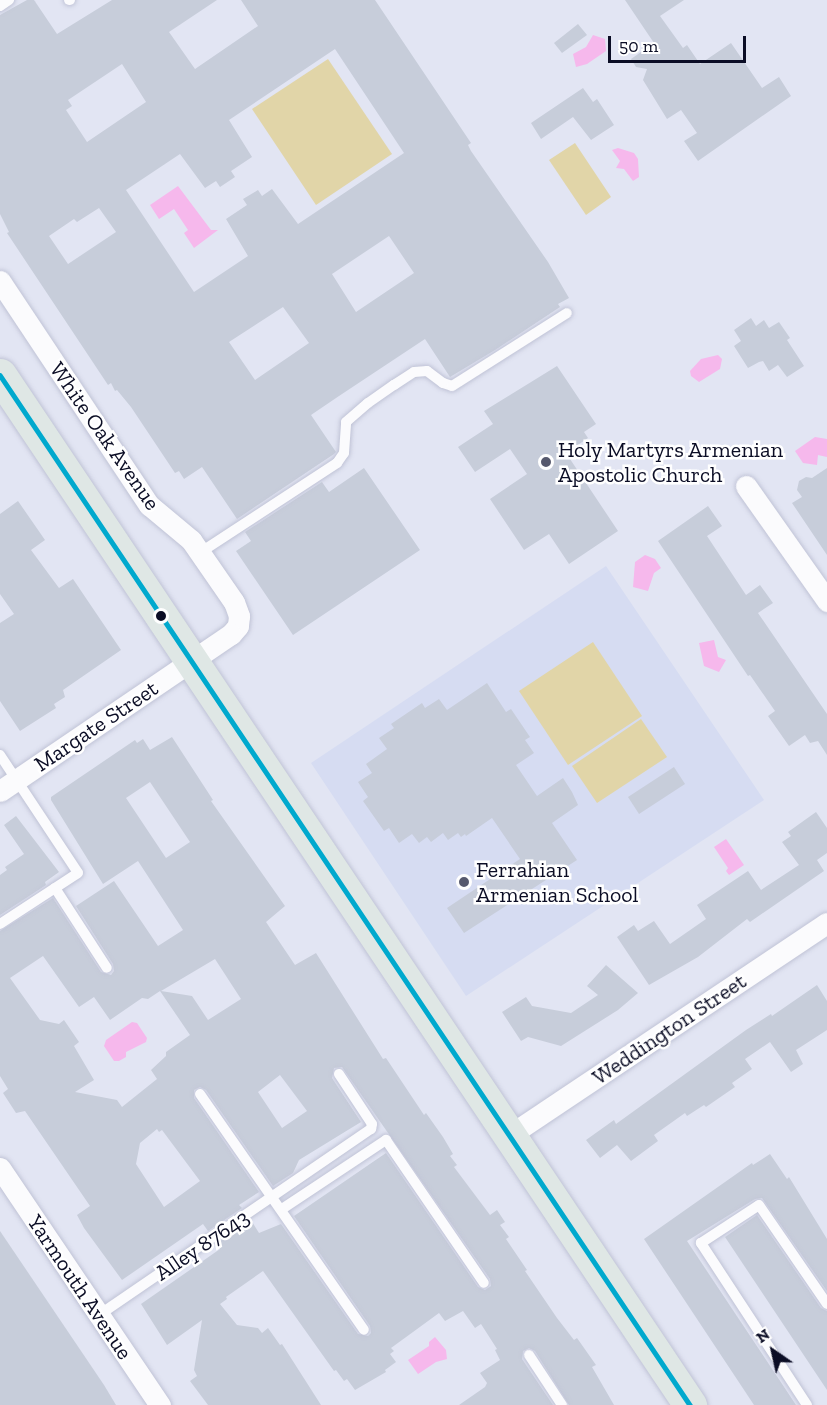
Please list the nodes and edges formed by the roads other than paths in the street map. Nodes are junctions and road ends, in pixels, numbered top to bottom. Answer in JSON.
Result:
{"nodes":[{"id":1,"x":9,"y":0,"type":"edge"},
{"id":2,"x":0,"y":6,"type":"edge"},
{"id":3,"x":0,"y":281,"type":"edge"},
{"id":4,"x":567,"y":313,"type":"dead end"},
{"id":5,"x":0,"y":375,"type":"edge"},
{"id":6,"x":746,"y":486,"type":"dead end"},
{"id":7,"x":201,"y":552,"type":"junction"},
{"id":8,"x":825,"y":594,"type":"edge"},
{"id":9,"x":191,"y":661,"type":"junction"},
{"id":10,"x":0,"y":755,"type":"edge"},
{"id":11,"x":8,"y":785,"type":"edge"},
{"id":12,"x":55,"y":888,"type":"junction"},
{"id":13,"x":827,"y":923,"type":"edge"},
{"id":14,"x":0,"y":924,"type":"edge"},
{"id":15,"x":107,"y":968,"type":"dead end"},
{"id":16,"x":339,"y":1074,"type":"dead end"},
{"id":17,"x":200,"y":1094,"type":"dead end"},
{"id":18,"x":510,"y":1135,"type":"junction"},
{"id":19,"x":0,"y":1168,"type":"edge"},
{"id":20,"x":272,"y":1197,"type":"junction"},
{"id":21,"x":282,"y":1209,"type":"junction"},
{"id":22,"x":484,"y":1283,"type":"dead end"},
{"id":23,"x":827,"y":1304,"type":"edge"},
{"id":24,"x":99,"y":1315,"type":"junction"},
{"id":25,"x":364,"y":1330,"type":"dead end"},
{"id":26,"x":529,"y":1355,"type":"dead end"},
{"id":27,"x":160,"y":1405,"type":"edge"},
{"id":28,"x":562,"y":1405,"type":"edge"},
{"id":29,"x":690,"y":1405,"type":"edge"},
{"id":30,"x":807,"y":1405,"type":"edge"}],
"edges":[{"from":1,"to":2,"type":"lane"},
{"from":3,"to":7,"type":"street","name":"White Oak Avenue"},
{"from":4,"to":7,"type":"lane"},
{"from":5,"to":9,"type":"main road"},
{"from":6,"to":8,"type":"street"},
{"from":7,"to":9,"type":"street","name":"White Oak Avenue"},
{"from":9,"to":11,"type":"street","name":"Margate Street"},
{"from":9,"to":18,"type":"main road"},
{"from":10,"to":11,"type":"lane"},
{"from":11,"to":12,"type":"lane"},
{"from":12,"to":14,"type":"lane"},
{"from":12,"to":15,"type":"lane"},
{"from":13,"to":18,"type":"street","name":"Weddington Street"},
{"from":16,"to":20,"type":"lane","name":"Alley 87643"},
{"from":17,"to":20,"type":"lane"},
{"from":18,"to":29,"type":"main road"},
{"from":19,"to":24,"type":"street","name":"Yarmouth Avenue"},
{"from":20,"to":21,"type":"lane"},
{"from":20,"to":24,"type":"lane","name":"Alley 87643"},
{"from":21,"to":22,"type":"lane"},
{"from":21,"to":25,"type":"lane"},
{"from":23,"to":30,"type":"lane"},
{"from":24,"to":27,"type":"street","name":"Yarmouth Avenue"},
{"from":26,"to":28,"type":"lane"}]}
